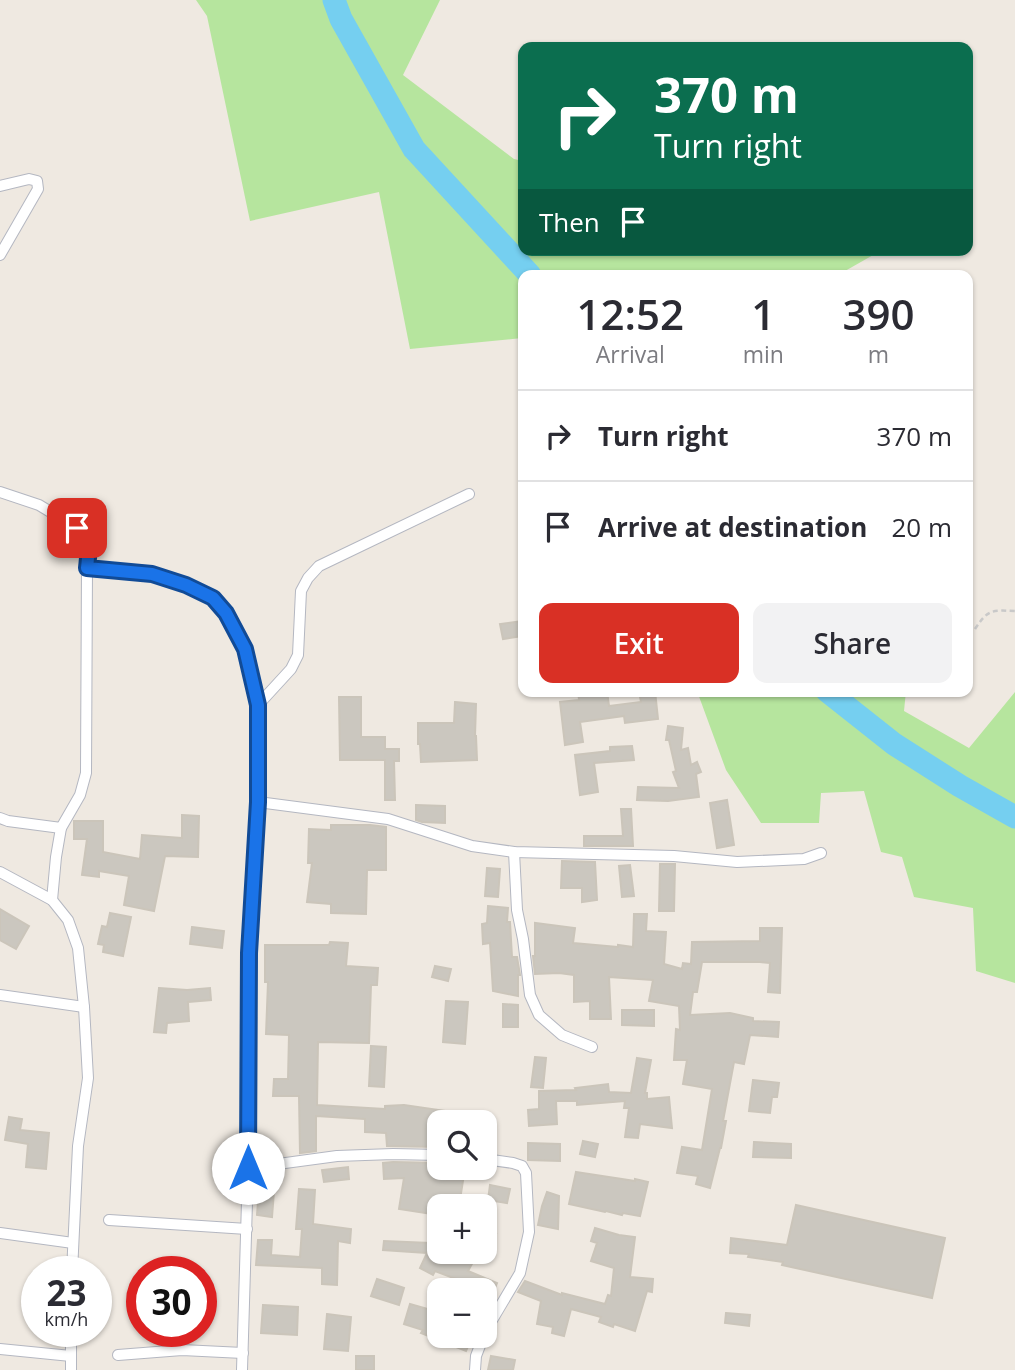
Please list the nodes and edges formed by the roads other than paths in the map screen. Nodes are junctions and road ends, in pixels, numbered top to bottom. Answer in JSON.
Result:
{"nodes":[{"id":1,"x":0,"y":186,"type":"edge"},
{"id":2,"x":0,"y":255,"type":"edge"},
{"id":3,"x":0,"y":492,"type":"edge"},
{"id":4,"x":469,"y":494,"type":"dead end"},
{"id":5,"x":87,"y":568,"type":"junction"},
{"id":6,"x":258,"y":705,"type":"junction"},
{"id":7,"x":258,"y":802,"type":"junction"},
{"id":8,"x":0,"y":818,"type":"edge"},
{"id":9,"x":61,"y":828,"type":"junction"},
{"id":10,"x":513,"y":852,"type":"junction"},
{"id":11,"x":821,"y":853,"type":"dead end"},
{"id":12,"x":0,"y":872,"type":"edge"},
{"id":13,"x":52,"y":900,"type":"junction"},
{"id":14,"x":0,"y":995,"type":"edge"},
{"id":15,"x":84,"y":1007,"type":"junction"},
{"id":16,"x":592,"y":1047,"type":"dead end"},
{"id":17,"x":427,"y":1155,"type":"edge"},
{"id":18,"x":497,"y":1161,"type":"edge"},
{"id":19,"x":248,"y":1168,"type":"junction"},
{"id":20,"x":109,"y":1220,"type":"dead end"},
{"id":21,"x":247,"y":1229,"type":"junction"},
{"id":22,"x":0,"y":1233,"type":"edge"},
{"id":23,"x":73,"y":1243,"type":"junction"},
{"id":24,"x":73,"y":1256,"type":"edge"},
{"id":25,"x":497,"y":1312,"type":"edge"},
{"id":26,"x":71,"y":1347,"type":"edge"},
{"id":27,"x":479,"y":1348,"type":"edge"},
{"id":28,"x":0,"y":1349,"type":"edge"},
{"id":29,"x":243,"y":1353,"type":"junction"},
{"id":30,"x":118,"y":1355,"type":"dead end"},
{"id":31,"x":71,"y":1356,"type":"junction"},
{"id":32,"x":71,"y":1370,"type":"edge"},
{"id":33,"x":242,"y":1370,"type":"edge"},
{"id":34,"x":475,"y":1370,"type":"edge"}],
"edges":[{"from":1,"to":2,"type":"street"},
{"from":3,"to":5,"type":"street"},
{"from":4,"to":6,"type":"street"},
{"from":5,"to":6,"type":"street"},
{"from":5,"to":9,"type":"street"},
{"from":6,"to":7,"type":"street"},
{"from":7,"to":10,"type":"street"},
{"from":7,"to":19,"type":"street"},
{"from":8,"to":9,"type":"street"},
{"from":9,"to":13,"type":"street"},
{"from":10,"to":11,"type":"street"},
{"from":10,"to":16,"type":"street"},
{"from":12,"to":13,"type":"street"},
{"from":13,"to":15,"type":"street"},
{"from":14,"to":15,"type":"street"},
{"from":15,"to":23,"type":"street"},
{"from":17,"to":19,"type":"street"},
{"from":18,"to":25,"type":"street"},
{"from":19,"to":21,"type":"street"},
{"from":20,"to":21,"type":"street"},
{"from":21,"to":29,"type":"street"},
{"from":22,"to":23,"type":"street"},
{"from":23,"to":24,"type":"street"},
{"from":26,"to":31,"type":"street"},
{"from":27,"to":34,"type":"street"},
{"from":28,"to":31,"type":"street"},
{"from":29,"to":30,"type":"street"},
{"from":29,"to":33,"type":"street"},
{"from":31,"to":32,"type":"street"}]}
